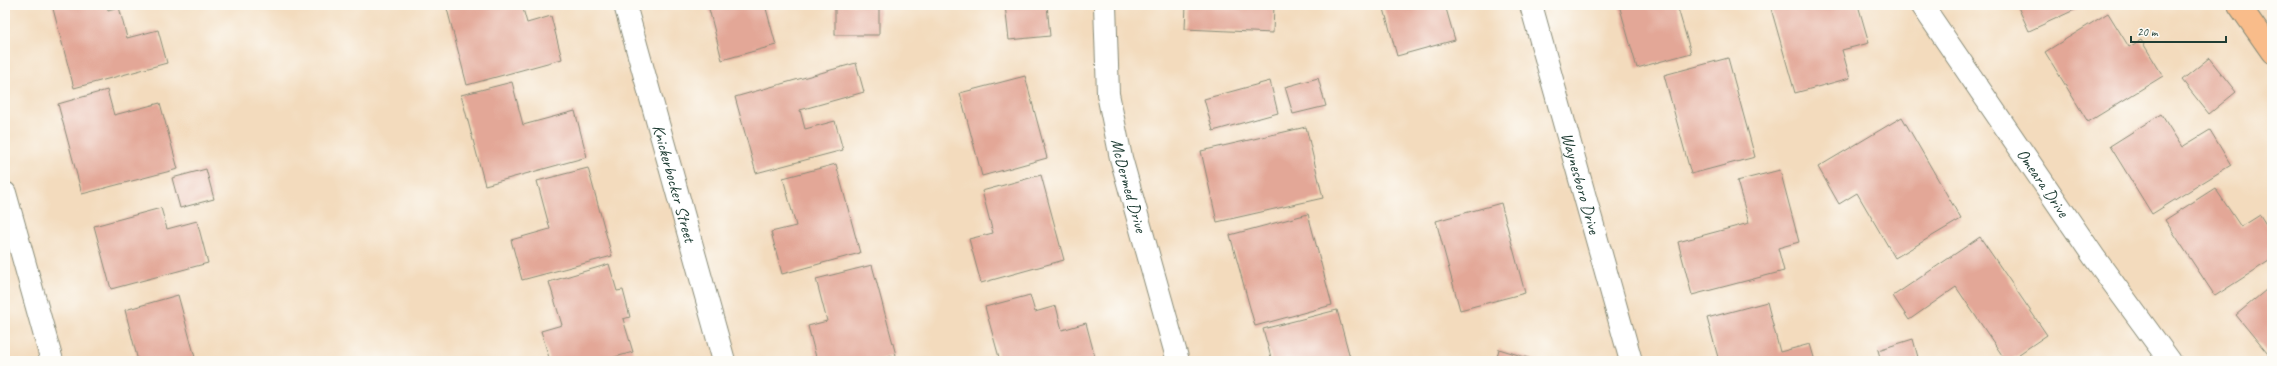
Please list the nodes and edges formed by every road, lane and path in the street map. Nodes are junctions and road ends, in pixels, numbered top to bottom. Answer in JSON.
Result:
{"nodes":[{"id":1,"x":626,"y":5,"type":"edge"},
{"id":2,"x":1105,"y":5,"type":"edge"},
{"id":3,"x":1531,"y":5,"type":"edge"},
{"id":4,"x":1922,"y":5,"type":"edge"},
{"id":5,"x":2239,"y":5,"type":"edge"},
{"id":6,"x":2272,"y":52,"type":"edge"},
{"id":7,"x":5,"y":193,"type":"edge"},
{"id":8,"x":2167,"y":360,"type":"edge"},
{"id":9,"x":52,"y":361,"type":"edge"},
{"id":10,"x":724,"y":361,"type":"edge"},
{"id":11,"x":1178,"y":361,"type":"edge"},
{"id":12,"x":1631,"y":361,"type":"edge"}],
"edges":[{"from":1,"to":10,"type":"street","name":"Knickerbocker Street"},
{"from":2,"to":11,"type":"street","name":"McDermed Drive"},
{"from":3,"to":12,"type":"street","name":"Waynesboro Drive"},
{"from":4,"to":8,"type":"street","name":"Omeara Drive"},
{"from":5,"to":6,"type":"main road"},
{"from":7,"to":9,"type":"street"}]}
